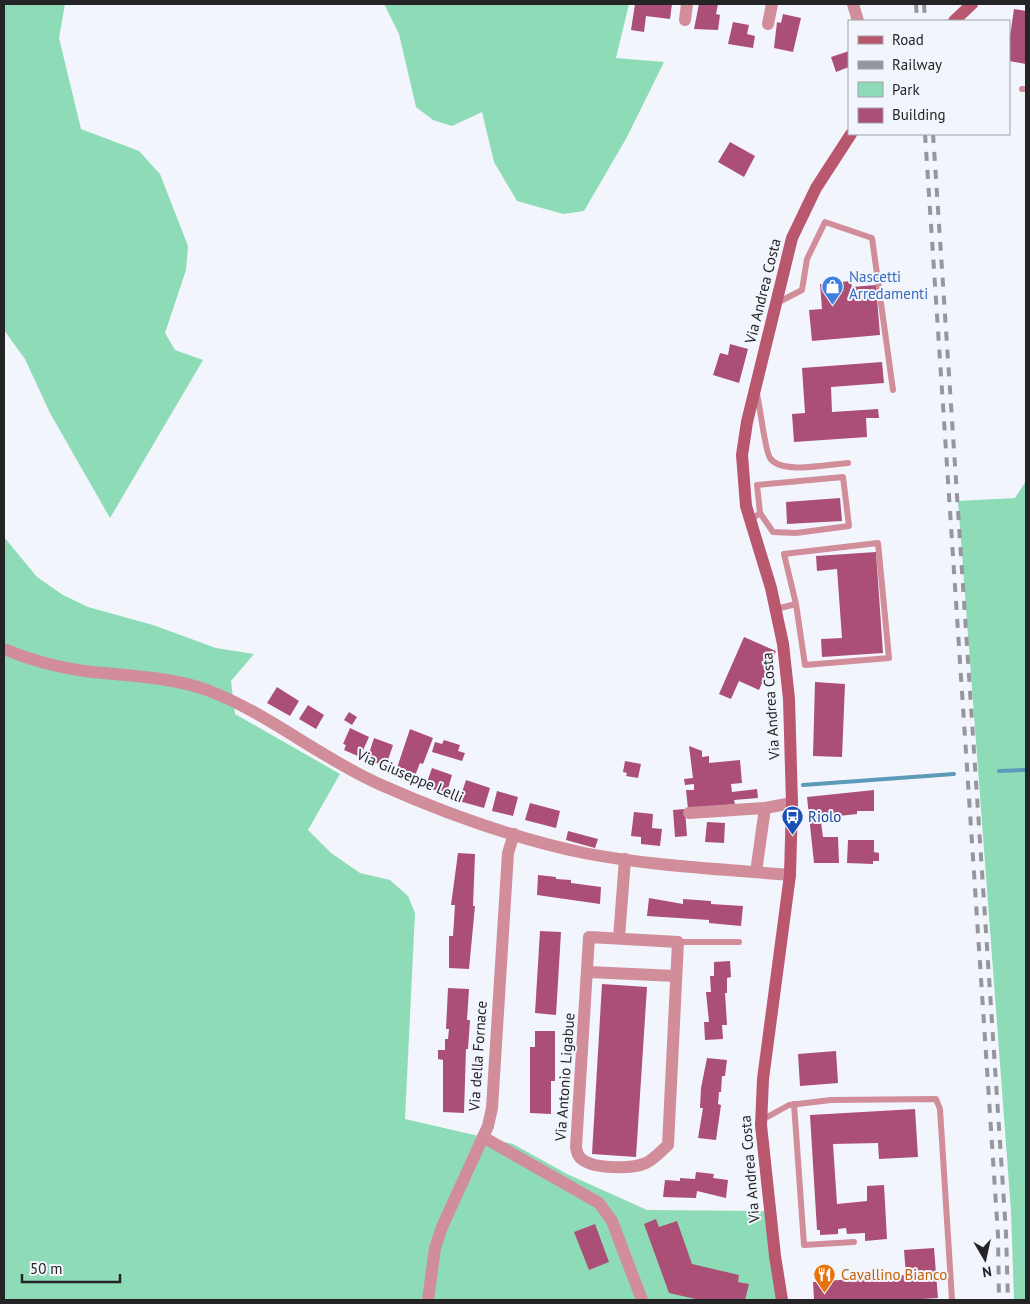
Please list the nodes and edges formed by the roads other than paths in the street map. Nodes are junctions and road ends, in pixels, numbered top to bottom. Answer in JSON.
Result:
{"nodes":[{"id":1,"x":688,"y":4,"type":"edge"},
{"id":2,"x":772,"y":4,"type":"edge"},
{"id":3,"x":853,"y":4,"type":"edge"},
{"id":4,"x":972,"y":4,"type":"edge"},
{"id":5,"x":685,"y":20,"type":"dead end"},
{"id":6,"x":858,"y":20,"type":"edge"},
{"id":7,"x":955,"y":20,"type":"edge"},
{"id":8,"x":768,"y":24,"type":"dead end"},
{"id":9,"x":850,"y":135,"type":"edge"},
{"id":10,"x":776,"y":304,"type":"junction"},
{"id":11,"x":756,"y":388,"type":"junction"},
{"id":12,"x":893,"y":390,"type":"dead end"},
{"id":13,"x":848,"y":463,"type":"dead end"},
{"id":14,"x":760,"y":513,"type":"junction"},
{"id":15,"x":750,"y":520,"type":"junction"},
{"id":16,"x":796,"y":604,"type":"junction"},
{"id":17,"x":776,"y":609,"type":"junction"},
{"id":18,"x":4,"y":649,"type":"edge"},
{"id":19,"x":792,"y":803,"type":"junction"},
{"id":20,"x":764,"y":808,"type":"junction"},
{"id":21,"x":689,"y":813,"type":"dead end"},
{"id":22,"x":514,"y":834,"type":"junction"},
{"id":23,"x":626,"y":859,"type":"junction"},
{"id":24,"x":756,"y":872,"type":"junction"},
{"id":25,"x":790,"y":875,"type":"junction"},
{"id":26,"x":619,"y":938,"type":"junction"},
{"id":27,"x":678,"y":942,"type":"junction"},
{"id":28,"x":739,"y":942,"type":"dead end"},
{"id":29,"x":588,"y":972,"type":"junction"},
{"id":30,"x":676,"y":976,"type":"junction"},
{"id":31,"x":794,"y":1104,"type":"junction"},
{"id":32,"x":761,"y":1120,"type":"junction"},
{"id":33,"x":483,"y":1137,"type":"junction"},
{"id":34,"x":854,"y":1242,"type":"dead end"},
{"id":35,"x":428,"y":1300,"type":"edge"},
{"id":36,"x":642,"y":1300,"type":"edge"},
{"id":37,"x":782,"y":1300,"type":"edge"},
{"id":38,"x":952,"y":1300,"type":"edge"}],
"edges":[{"from":1,"to":5,"type":"street"},
{"from":2,"to":8,"type":"street"},
{"from":3,"to":6,"type":"street"},
{"from":4,"to":7,"type":"main road"},
{"from":9,"to":10,"type":"main road","name":"Via Andrea Costa"},
{"from":10,"to":11,"type":"main road","name":"Via Andrea Costa"},
{"from":10,"to":12,"type":"lane"},
{"from":11,"to":13,"type":"lane"},
{"from":11,"to":15,"type":"main road","name":"Via Andrea Costa"},
{"from":14,"to":14,"type":"lane"},
{"from":14,"to":15,"type":"lane"},
{"from":15,"to":17,"type":"main road","name":"Via Andrea Costa"},
{"from":16,"to":16,"type":"lane"},
{"from":16,"to":17,"type":"lane"},
{"from":17,"to":19,"type":"main road","name":"Via Andrea Costa"},
{"from":18,"to":22,"type":"street","name":"Via Giuseppe Lelli"},
{"from":19,"to":20,"type":"street"},
{"from":19,"to":25,"type":"main road","name":"Via Andrea Costa"},
{"from":20,"to":21,"type":"street"},
{"from":20,"to":24,"type":"street"},
{"from":22,"to":23,"type":"street","name":"Via Giuseppe Lelli"},
{"from":22,"to":33,"type":"street","name":"Via della Fornace"},
{"from":23,"to":24,"type":"street","name":"Via Giuseppe Lelli"},
{"from":23,"to":26,"type":"street"},
{"from":24,"to":25,"type":"street","name":"Via Giuseppe Lelli"},
{"from":25,"to":32,"type":"main road","name":"Via Andrea Costa"},
{"from":26,"to":27,"type":"street","name":"Via Antonio Ligabue"},
{"from":26,"to":29,"type":"street","name":"Via Antonio Ligabue"},
{"from":27,"to":28,"type":"lane"},
{"from":27,"to":30,"type":"street","name":"Via Antonio Ligabue"},
{"from":29,"to":30,"type":"street"},
{"from":29,"to":30,"type":"street","name":"Via Antonio Ligabue"},
{"from":31,"to":32,"type":"lane"},
{"from":31,"to":34,"type":"lane"},
{"from":31,"to":38,"type":"lane"},
{"from":32,"to":37,"type":"main road","name":"Via Andrea Costa"},
{"from":33,"to":35,"type":"street","name":"Via della Fornace"},
{"from":33,"to":36,"type":"street"}]}
